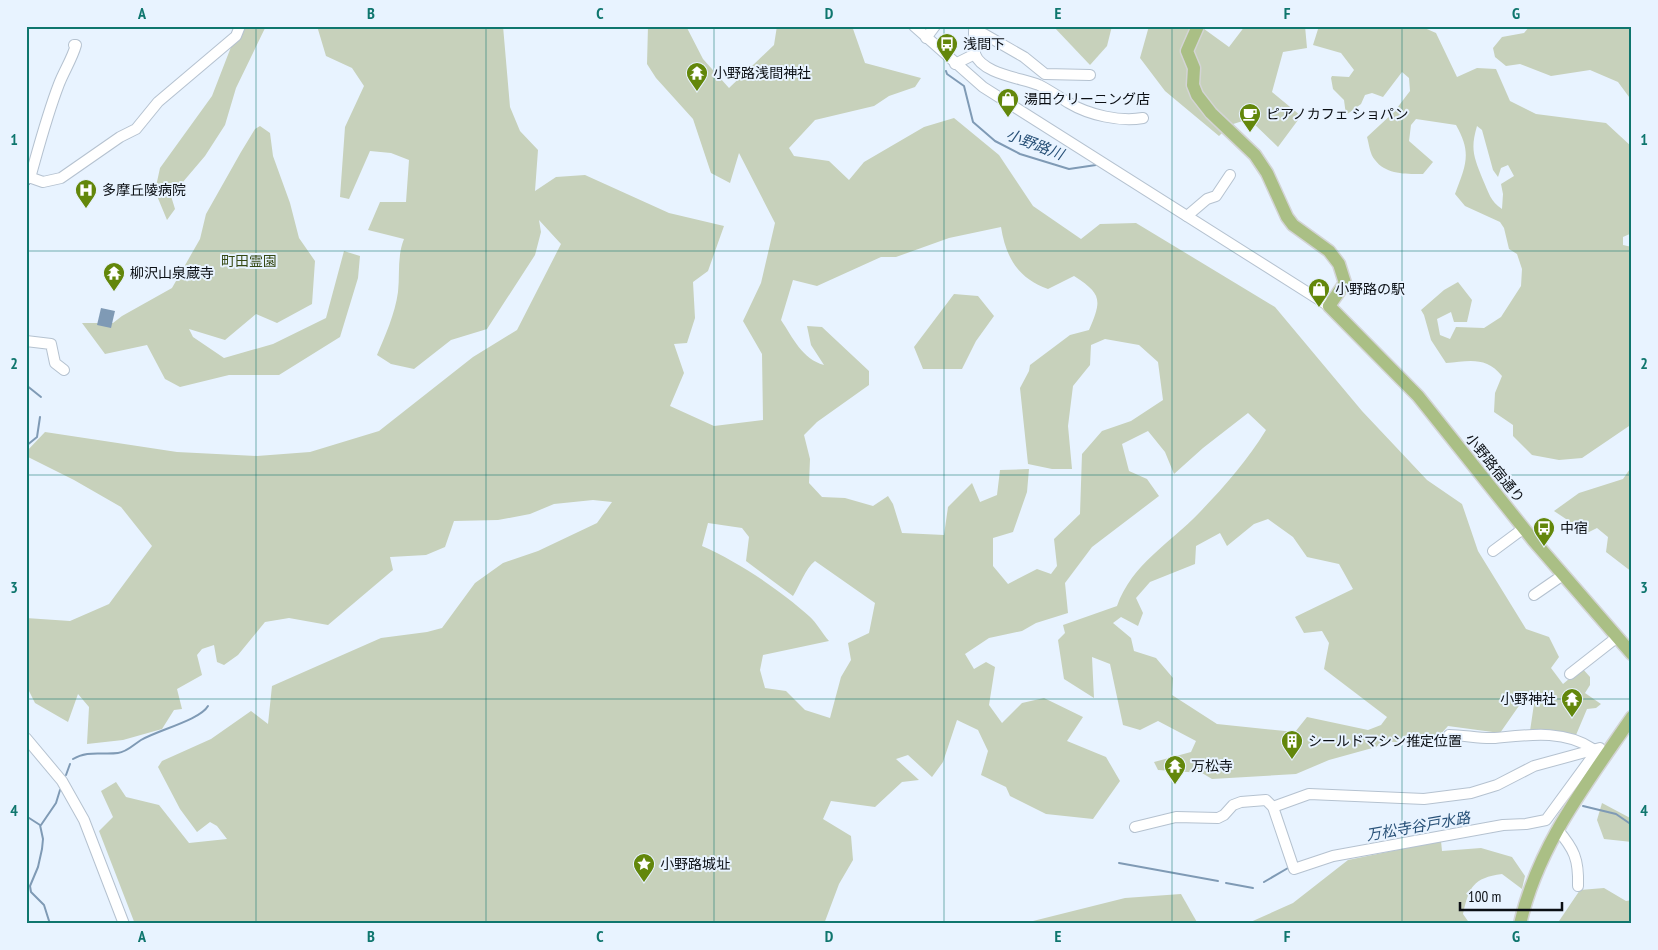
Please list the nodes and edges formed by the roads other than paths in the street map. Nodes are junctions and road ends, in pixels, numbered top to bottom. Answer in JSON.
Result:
{"nodes":[{"id":1,"x":240,"y":26,"type":"edge"},
{"id":2,"x":914,"y":26,"type":"edge"},
{"id":3,"x":935,"y":26,"type":"edge"},
{"id":4,"x":1198,"y":26,"type":"edge"},
{"id":5,"x":974,"y":30,"type":"edge"},
{"id":6,"x":926,"y":38,"type":"junction"},
{"id":7,"x":74,"y":44,"type":"dead end"},
{"id":8,"x":975,"y":54,"type":"junction"},
{"id":9,"x":955,"y":64,"type":"junction"},
{"id":10,"x":1090,"y":75,"type":"dead end"},
{"id":11,"x":1143,"y":118,"type":"dead end"},
{"id":12,"x":1230,"y":175,"type":"dead end"},
{"id":13,"x":28,"y":177,"type":"edge"},
{"id":14,"x":1187,"y":216,"type":"junction"},
{"id":15,"x":1329,"y":306,"type":"junction"},
{"id":16,"x":26,"y":341,"type":"edge"},
{"id":17,"x":64,"y":370,"type":"dead end"},
{"id":18,"x":1524,"y":528,"type":"junction"},
{"id":19,"x":1493,"y":550,"type":"dead end"},
{"id":20,"x":1563,"y":575,"type":"junction"},
{"id":21,"x":1534,"y":595,"type":"dead end"},
{"id":22,"x":1616,"y":638,"type":"junction"},
{"id":23,"x":1632,"y":654,"type":"edge"},
{"id":24,"x":1570,"y":674,"type":"dead end"},
{"id":25,"x":1632,"y":717,"type":"edge"},
{"id":26,"x":1449,"y":735,"type":"dead end"},
{"id":27,"x":26,"y":738,"type":"edge"},
{"id":28,"x":1600,"y":749,"type":"junction"},
{"id":29,"x":1273,"y":806,"type":"junction"},
{"id":30,"x":1135,"y":827,"type":"dead end"},
{"id":31,"x":1557,"y":829,"type":"junction"},
{"id":32,"x":1578,"y":886,"type":"dead end"},
{"id":33,"x":124,"y":924,"type":"edge"},
{"id":34,"x":1520,"y":924,"type":"edge"}],
"edges":[{"from":1,"to":13,"type":"street"},
{"from":2,"to":6,"type":"street"},
{"from":3,"to":6,"type":"street"},
{"from":4,"to":15,"type":"main road"},
{"from":5,"to":8,"type":"street"},
{"from":5,"to":10,"type":"street"},
{"from":6,"to":9,"type":"street"},
{"from":7,"to":13,"type":"street"},
{"from":8,"to":9,"type":"street"},
{"from":8,"to":11,"type":"street"},
{"from":9,"to":14,"type":"street"},
{"from":12,"to":14,"type":"street"},
{"from":14,"to":15,"type":"street"},
{"from":15,"to":18,"type":"main road","name":"小野路宿通り"},
{"from":16,"to":17,"type":"street"},
{"from":18,"to":19,"type":"street"},
{"from":18,"to":20,"type":"main road","name":"小野路宿通り"},
{"from":20,"to":21,"type":"street"},
{"from":20,"to":22,"type":"main road","name":"小野路宿通り"},
{"from":22,"to":23,"type":"main road","name":"小野路宿通り"},
{"from":22,"to":24,"type":"street"},
{"from":25,"to":28,"type":"main road"},
{"from":26,"to":28,"type":"street"},
{"from":27,"to":33,"type":"street"},
{"from":28,"to":29,"type":"street"},
{"from":28,"to":29,"type":"street"},
{"from":28,"to":31,"type":"main road"},
{"from":29,"to":30,"type":"street"},
{"from":31,"to":32,"type":"street"},
{"from":31,"to":34,"type":"main road"}]}
